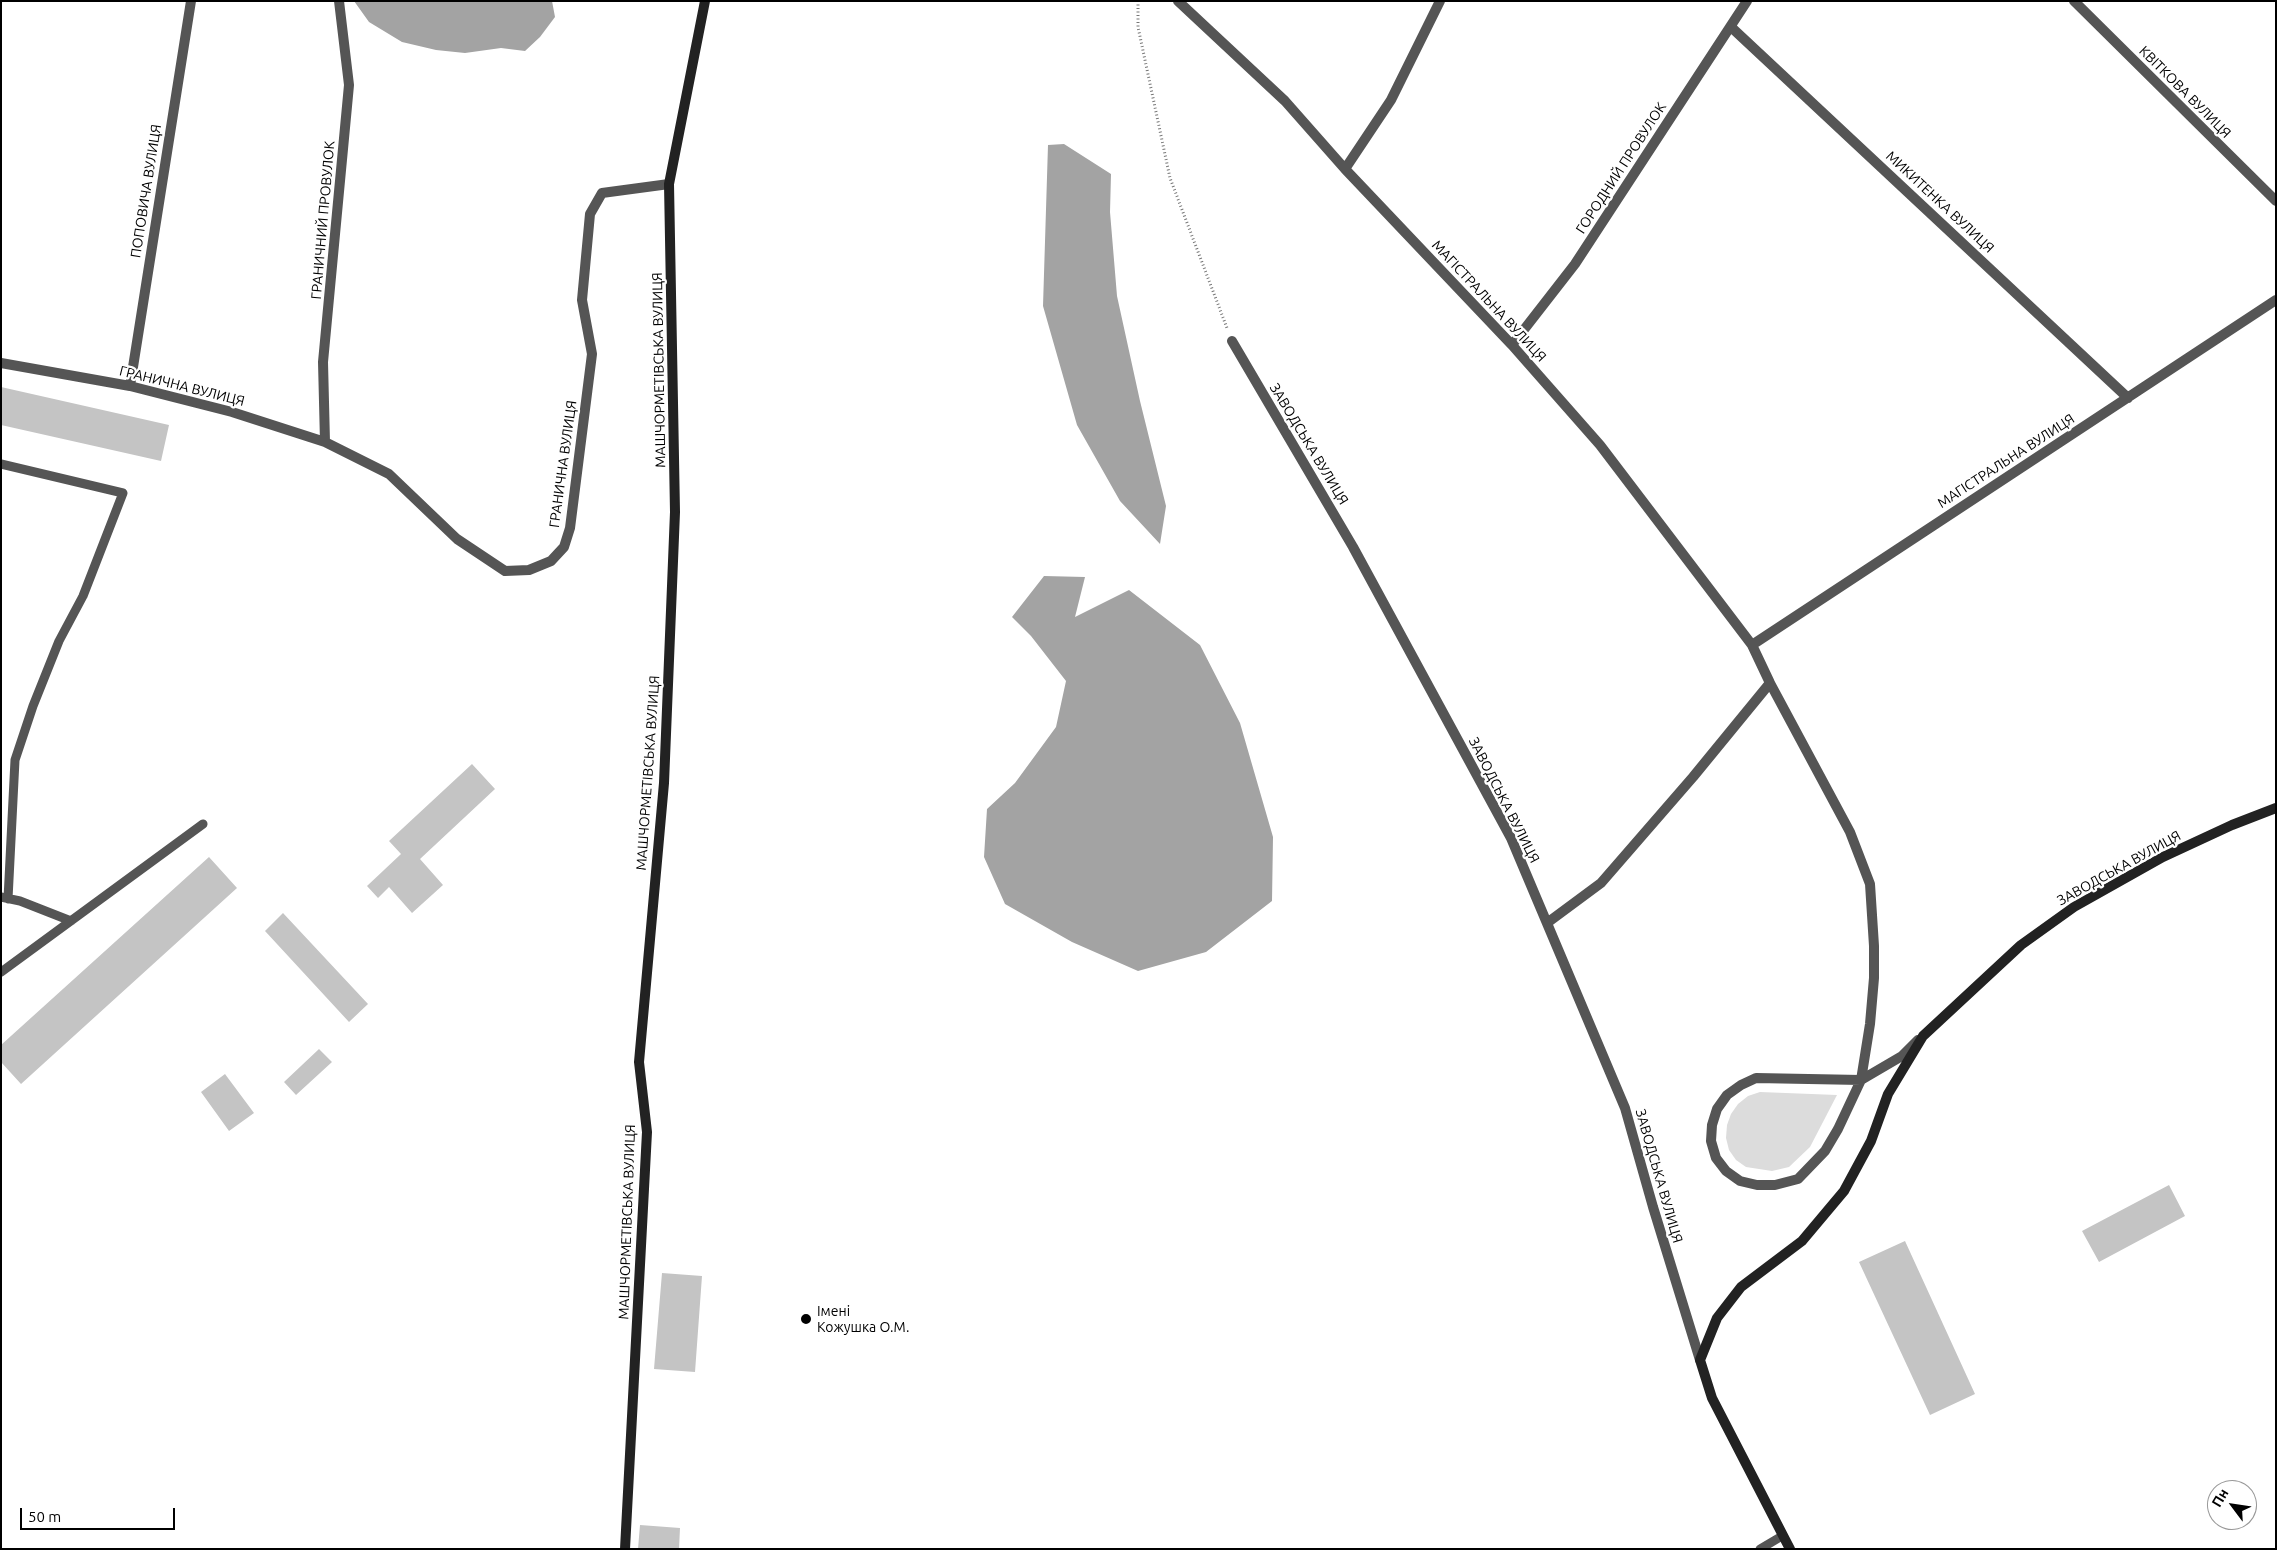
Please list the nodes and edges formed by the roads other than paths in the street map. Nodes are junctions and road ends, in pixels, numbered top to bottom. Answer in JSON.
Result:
{"nodes":[{"id":1,"x":191,"y":1,"type":"edge"},
{"id":2,"x":338,"y":1,"type":"edge"},
{"id":3,"x":706,"y":1,"type":"edge"},
{"id":4,"x":1178,"y":1,"type":"edge"},
{"id":5,"x":1440,"y":1,"type":"edge"},
{"id":6,"x":1747,"y":1,"type":"edge"},
{"id":7,"x":2074,"y":1,"type":"edge"},
{"id":8,"x":1731,"y":27,"type":"junction"},
{"id":9,"x":1345,"y":169,"type":"junction"},
{"id":10,"x":669,"y":184,"type":"junction"},
{"id":11,"x":2276,"y":202,"type":"edge"},
{"id":12,"x":2276,"y":300,"type":"edge"},
{"id":13,"x":1232,"y":341,"type":"road end"},
{"id":14,"x":1512,"y":345,"type":"junction"},
{"id":15,"x":1,"y":363,"type":"edge"},
{"id":16,"x":130,"y":386,"type":"junction"},
{"id":17,"x":2128,"y":398,"type":"junction"},
{"id":18,"x":325,"y":442,"type":"junction"},
{"id":19,"x":1,"y":464,"type":"edge"},
{"id":20,"x":1752,"y":645,"type":"junction"},
{"id":21,"x":1770,"y":683,"type":"junction"},
{"id":22,"x":2276,"y":808,"type":"edge"},
{"id":23,"x":203,"y":824,"type":"dead end"},
{"id":24,"x":5,"y":898,"type":"edge"},
{"id":25,"x":71,"y":921,"type":"junction"},
{"id":26,"x":1547,"y":923,"type":"junction"},
{"id":27,"x":1,"y":972,"type":"edge"},
{"id":28,"x":1923,"y":1036,"type":"junction"},
{"id":29,"x":1861,"y":1080,"type":"junction"},
{"id":30,"x":1700,"y":1360,"type":"junction"},
{"id":31,"x":1782,"y":1536,"type":"junction"},
{"id":32,"x":625,"y":1549,"type":"edge"},
{"id":33,"x":1760,"y":1549,"type":"edge"},
{"id":34,"x":1790,"y":1549,"type":"edge"}],
"edges":[{"from":1,"to":16,"type":"street","name":"ПОПОВИЧА ВУЛИЦЯ"},
{"from":2,"to":18,"type":"street","name":"ГРАНИЧНИЙ ПРОВУЛОК"},
{"from":3,"to":10,"type":"street","name":"МАШЧОРМЕТІВСЬКА ВУЛИЦЯ"},
{"from":4,"to":9,"type":"street","name":"МАГІСТРАЛЬНА ВУЛИЦЯ"},
{"from":5,"to":9,"type":"street"},
{"from":6,"to":8,"type":"street","name":"ГОРОДНИЙ ПРОВУЛОК"},
{"from":7,"to":11,"type":"street","name":"КВІТКОВА ВУЛИЦЯ"},
{"from":8,"to":14,"type":"street","name":"ГОРОДНИЙ ПРОВУЛОК"},
{"from":8,"to":17,"type":"street","name":"МИКИТЕНКА ВУЛИЦЯ"},
{"from":9,"to":14,"type":"street","name":"МАГІСТРАЛЬНА ВУЛИЦЯ"},
{"from":10,"to":18,"type":"street","name":"ГРАНИЧНА ВУЛИЦЯ"},
{"from":10,"to":32,"type":"street","name":"МАШЧОРМЕТІВСЬКА ВУЛИЦЯ"},
{"from":12,"to":17,"type":"street","name":"МАГІСТРАЛЬНА ВУЛИЦЯ"},
{"from":13,"to":26,"type":"street","name":"ЗАВОДСЬКА ВУЛИЦЯ"},
{"from":14,"to":20,"type":"street","name":"МАГІСТРАЛЬНА ВУЛИЦЯ"},
{"from":15,"to":16,"type":"street","name":"ГРАНИЧНА ВУЛИЦЯ"},
{"from":16,"to":18,"type":"street","name":"ГРАНИЧНА ВУЛИЦЯ"},
{"from":17,"to":20,"type":"street","name":"МАГІСТРАЛЬНА ВУЛИЦЯ"},
{"from":19,"to":24,"type":"lane"},
{"from":20,"to":21,"type":"street","name":"МАГІСТРАЛЬНА ВУЛИЦЯ"},
{"from":21,"to":26,"type":"street"},
{"from":21,"to":29,"type":"street","name":"МАГІСТРАЛЬНА ВУЛИЦЯ"},
{"from":22,"to":28,"type":"street","name":"ЗАВОДСЬКА ВУЛИЦЯ"},
{"from":23,"to":25,"type":"lane"},
{"from":24,"to":25,"type":"lane"},
{"from":25,"to":27,"type":"lane"},
{"from":26,"to":30,"type":"street","name":"ЗАВОДСЬКА ВУЛИЦЯ"},
{"from":28,"to":29,"type":"street","name":"ЗАВОДСЬКА ВУЛИЦЯ"},
{"from":28,"to":30,"type":"street","name":"ЗАВОДСЬКА ВУЛИЦЯ"},
{"from":29,"to":29,"type":"street"},
{"from":30,"to":31,"type":"street","name":"ЗАВОДСЬКА ВУЛИЦЯ"},
{"from":31,"to":33,"type":"lane"},
{"from":31,"to":34,"type":"street","name":"ЗАВОДСЬКА ВУЛИЦЯ"}]}
